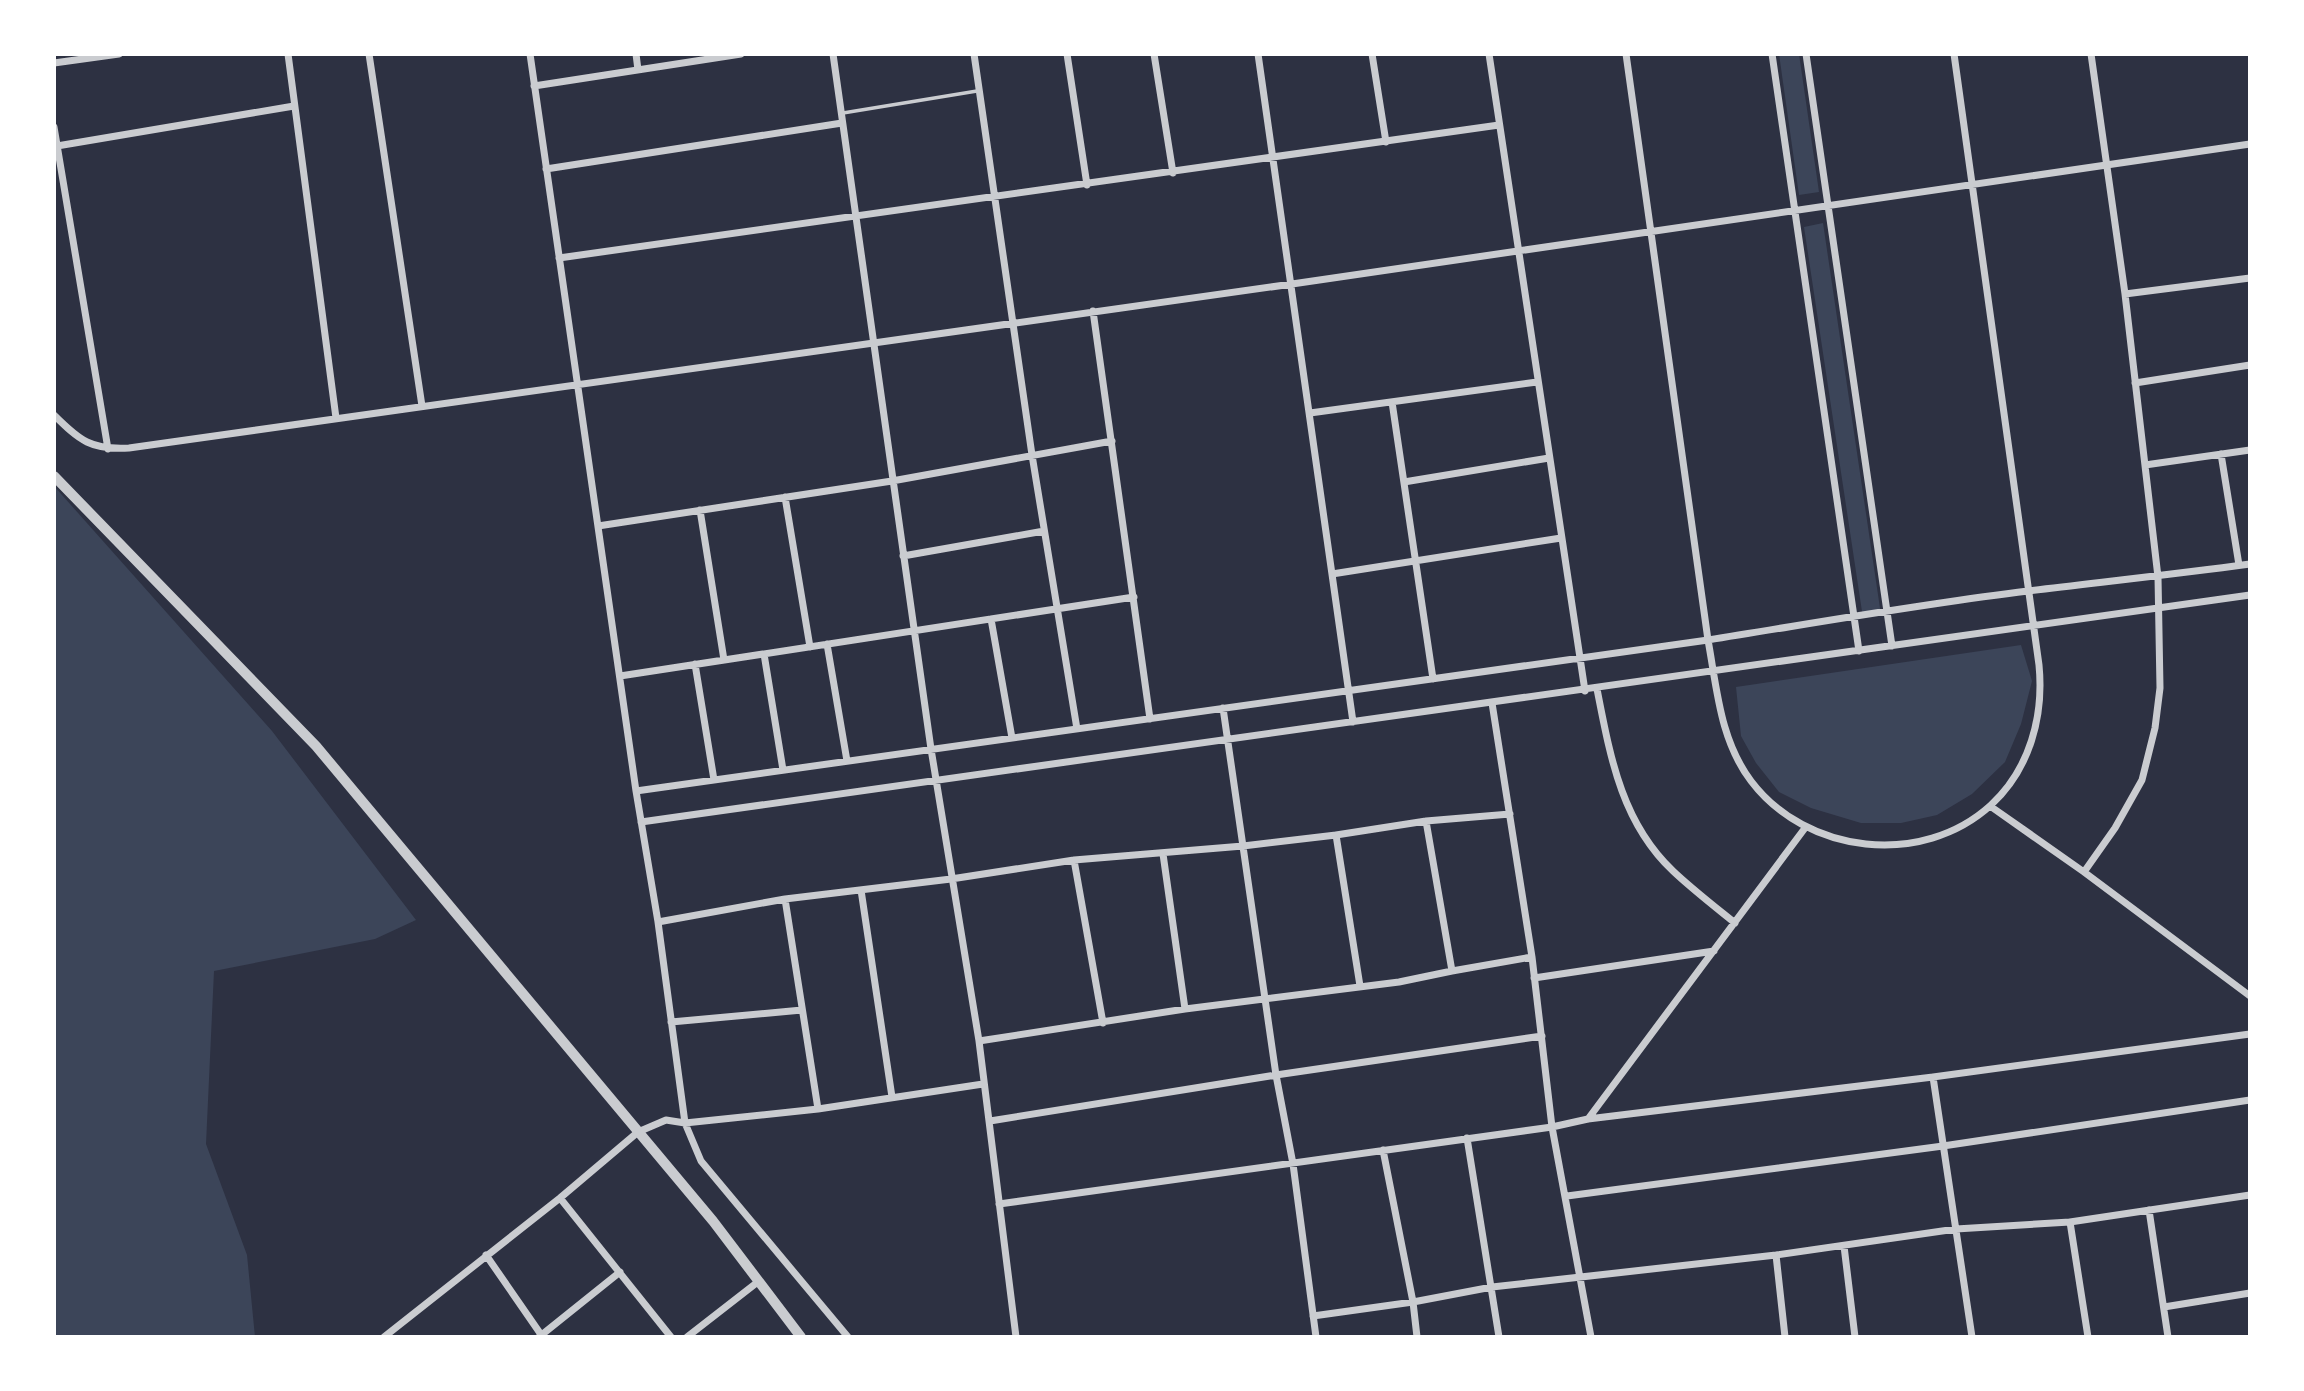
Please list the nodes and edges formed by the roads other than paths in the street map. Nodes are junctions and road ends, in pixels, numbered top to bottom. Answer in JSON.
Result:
{"nodes":[{"id":1,"x":119,"y":54,"type":"edge"},
{"id":2,"x":288,"y":54,"type":"edge"},
{"id":3,"x":369,"y":54,"type":"edge"},
{"id":4,"x":530,"y":54,"type":"edge"},
{"id":5,"x":636,"y":54,"type":"edge"},
{"id":6,"x":741,"y":54,"type":"edge"},
{"id":7,"x":832,"y":54,"type":"edge"},
{"id":8,"x":974,"y":54,"type":"edge"},
{"id":9,"x":1067,"y":54,"type":"edge"},
{"id":10,"x":1154,"y":54,"type":"edge"},
{"id":11,"x":1258,"y":54,"type":"edge"},
{"id":12,"x":1372,"y":54,"type":"edge"},
{"id":13,"x":1489,"y":54,"type":"edge"},
{"id":14,"x":1626,"y":54,"type":"edge"},
{"id":15,"x":1772,"y":54,"type":"edge"},
{"id":16,"x":1806,"y":54,"type":"edge"},
{"id":17,"x":1954,"y":54,"type":"edge"},
{"id":18,"x":2091,"y":54,"type":"edge"},
{"id":19,"x":720,"y":56,"type":"edge"},
{"id":20,"x":54,"y":63,"type":"edge"},
{"id":21,"x":638,"y":70,"type":"junction"},
{"id":22,"x":534,"y":86,"type":"junction"},
{"id":23,"x":979,"y":91,"type":"junction"},
{"id":24,"x":294,"y":106,"type":"junction"},
{"id":25,"x":841,"y":114,"type":"junction"},
{"id":26,"x":842,"y":123,"type":"junction"},
{"id":27,"x":1499,"y":125,"type":"junction"},
{"id":28,"x":54,"y":127,"type":"edge"},
{"id":29,"x":1386,"y":142,"type":"junction"},
{"id":30,"x":2250,"y":144,"type":"edge"},
{"id":31,"x":57,"y":146,"type":"junction"},
{"id":32,"x":1275,"y":158,"type":"junction"},
{"id":33,"x":2108,"y":164,"type":"junction"},
{"id":34,"x":546,"y":169,"type":"junction"},
{"id":35,"x":1173,"y":173,"type":"junction"},
{"id":36,"x":1087,"y":185,"type":"junction"},
{"id":37,"x":1973,"y":185,"type":"junction"},
{"id":38,"x":994,"y":198,"type":"junction"},
{"id":39,"x":1828,"y":206,"type":"junction"},
{"id":40,"x":1794,"y":211,"type":"junction"},
{"id":41,"x":855,"y":218,"type":"junction"},
{"id":42,"x":1652,"y":232,"type":"junction"},
{"id":43,"x":1518,"y":251,"type":"junction"},
{"id":44,"x":559,"y":258,"type":"junction"},
{"id":45,"x":2250,"y":278,"type":"edge"},
{"id":46,"x":1292,"y":284,"type":"junction"},
{"id":47,"x":2125,"y":294,"type":"junction"},
{"id":48,"x":1093,"y":312,"type":"junction"},
{"id":49,"x":1012,"y":323,"type":"junction"},
{"id":50,"x":874,"y":342,"type":"junction"},
{"id":51,"x":2250,"y":365,"type":"edge"},
{"id":52,"x":1537,"y":382,"type":"junction"},
{"id":53,"x":2134,"y":383,"type":"junction"},
{"id":54,"x":578,"y":384,"type":"junction"},
{"id":55,"x":1392,"y":402,"type":"junction"},
{"id":56,"x":422,"y":406,"type":"junction"},
{"id":57,"x":1310,"y":413,"type":"junction"},
{"id":58,"x":54,"y":415,"type":"edge"},
{"id":59,"x":336,"y":418,"type":"junction"},
{"id":60,"x":1112,"y":441,"type":"junction"},
{"id":61,"x":108,"y":449,"type":"junction"},
{"id":62,"x":2250,"y":450,"type":"edge"},
{"id":63,"x":2221,"y":454,"type":"junction"},
{"id":64,"x":1032,"y":455,"type":"junction"},
{"id":65,"x":1549,"y":457,"type":"junction"},
{"id":66,"x":2145,"y":465,"type":"junction"},
{"id":67,"x":54,"y":476,"type":"edge"},
{"id":68,"x":892,"y":481,"type":"junction"},
{"id":69,"x":1404,"y":482,"type":"junction"},
{"id":70,"x":785,"y":497,"type":"junction"},
{"id":71,"x":700,"y":510,"type":"junction"},
{"id":72,"x":598,"y":526,"type":"junction"},
{"id":73,"x":1044,"y":531,"type":"junction"},
{"id":74,"x":1561,"y":538,"type":"junction"},
{"id":75,"x":903,"y":555,"type":"junction"},
{"id":76,"x":1416,"y":561,"type":"junction"},
{"id":77,"x":2250,"y":564,"type":"edge"},
{"id":78,"x":2239,"y":565,"type":"junction"},
{"id":79,"x":1332,"y":574,"type":"junction"},
{"id":80,"x":2158,"y":577,"type":"junction"},
{"id":81,"x":2027,"y":591,"type":"junction"},
{"id":82,"x":2250,"y":595,"type":"edge"},
{"id":83,"x":1134,"y":597,"type":"junction"},
{"id":84,"x":2158,"y":607,"type":"junction"},
{"id":85,"x":1058,"y":609,"type":"junction"},
{"id":86,"x":1887,"y":611,"type":"junction"},
{"id":87,"x":1854,"y":616,"type":"junction"},
{"id":88,"x":991,"y":620,"type":"junction"},
{"id":89,"x":2032,"y":624,"type":"junction"},
{"id":90,"x":914,"y":631,"type":"junction"},
{"id":91,"x":1708,"y":640,"type":"junction"},
{"id":92,"x":827,"y":644,"type":"junction"},
{"id":93,"x":1892,"y":646,"type":"junction"},
{"id":94,"x":810,"y":647,"type":"junction"},
{"id":95,"x":1859,"y":651,"type":"junction"},
{"id":96,"x":764,"y":654,"type":"junction"},
{"id":97,"x":1580,"y":659,"type":"junction"},
{"id":98,"x":724,"y":660,"type":"junction"},
{"id":99,"x":695,"y":664,"type":"junction"},
{"id":100,"x":1714,"y":673,"type":"junction"},
{"id":101,"x":620,"y":676,"type":"junction"},
{"id":102,"x":1433,"y":679,"type":"junction"},
{"id":103,"x":1597,"y":689,"type":"junction"},
{"id":104,"x":1349,"y":691,"type":"junction"},
{"id":105,"x":1585,"y":691,"type":"junction"},
{"id":106,"x":1492,"y":703,"type":"junction"},
{"id":107,"x":1223,"y":708,"type":"junction"},
{"id":108,"x":1150,"y":719,"type":"junction"},
{"id":109,"x":1353,"y":722,"type":"junction"},
{"id":110,"x":1077,"y":729,"type":"junction"},
{"id":111,"x":1012,"y":738,"type":"junction"},
{"id":112,"x":1227,"y":739,"type":"junction"},
{"id":113,"x":931,"y":750,"type":"junction"},
{"id":114,"x":847,"y":761,"type":"junction"},
{"id":115,"x":783,"y":770,"type":"junction"},
{"id":116,"x":936,"y":779,"type":"junction"},
{"id":117,"x":714,"y":780,"type":"junction"},
{"id":118,"x":636,"y":791,"type":"junction"},
{"id":119,"x":1990,"y":806,"type":"junction"},
{"id":120,"x":1510,"y":814,"type":"junction"},
{"id":121,"x":1426,"y":821,"type":"junction"},
{"id":122,"x":641,"y":822,"type":"junction"},
{"id":123,"x":1805,"y":828,"type":"junction"},
{"id":124,"x":1336,"y":835,"type":"junction"},
{"id":125,"x":1244,"y":846,"type":"junction"},
{"id":126,"x":1163,"y":853,"type":"junction"},
{"id":127,"x":1073,"y":860,"type":"junction"},
{"id":128,"x":2084,"y":872,"type":"junction"},
{"id":129,"x":951,"y":879,"type":"junction"},
{"id":130,"x":861,"y":890,"type":"junction"},
{"id":131,"x":785,"y":899,"type":"junction"},
{"id":132,"x":658,"y":922,"type":"junction"},
{"id":133,"x":1735,"y":923,"type":"junction"},
{"id":134,"x":1714,"y":951,"type":"junction"},
{"id":135,"x":1532,"y":957,"type":"junction"},
{"id":136,"x":1452,"y":971,"type":"junction"},
{"id":137,"x":1534,"y":978,"type":"junction"},
{"id":138,"x":1360,"y":986,"type":"junction"},
{"id":139,"x":2250,"y":996,"type":"edge"},
{"id":140,"x":1265,"y":999,"type":"junction"},
{"id":141,"x":1185,"y":1009,"type":"junction"},
{"id":142,"x":802,"y":1010,"type":"junction"},
{"id":143,"x":671,"y":1023,"type":"junction"},
{"id":144,"x":1103,"y":1023,"type":"junction"},
{"id":145,"x":2250,"y":1034,"type":"edge"},
{"id":146,"x":1542,"y":1036,"type":"junction"},
{"id":147,"x":979,"y":1041,"type":"junction"},
{"id":148,"x":1276,"y":1075,"type":"junction"},
{"id":149,"x":1933,"y":1077,"type":"junction"},
{"id":150,"x":983,"y":1084,"type":"junction"},
{"id":151,"x":892,"y":1097,"type":"junction"},
{"id":152,"x":2250,"y":1100,"type":"edge"},
{"id":153,"x":818,"y":1109,"type":"junction"},
{"id":154,"x":1588,"y":1119,"type":"junction"},
{"id":155,"x":990,"y":1121,"type":"junction"},
{"id":156,"x":685,"y":1123,"type":"junction"},
{"id":157,"x":1552,"y":1127,"type":"junction"},
{"id":158,"x":638,"y":1132,"type":"junction"},
{"id":159,"x":1467,"y":1138,"type":"junction"},
{"id":160,"x":1943,"y":1146,"type":"junction"},
{"id":161,"x":1383,"y":1150,"type":"junction"},
{"id":162,"x":1293,"y":1164,"type":"junction"},
{"id":163,"x":2250,"y":1195,"type":"edge"},
{"id":164,"x":1567,"y":1196,"type":"junction"},
{"id":165,"x":560,"y":1198,"type":"junction"},
{"id":166,"x":999,"y":1204,"type":"junction"},
{"id":167,"x":2149,"y":1210,"type":"junction"},
{"id":168,"x":2070,"y":1222,"type":"junction"},
{"id":169,"x":1955,"y":1229,"type":"junction"},
{"id":170,"x":1844,"y":1246,"type":"junction"},
{"id":171,"x":486,"y":1255,"type":"junction"},
{"id":172,"x":1776,"y":1255,"type":"junction"},
{"id":173,"x":620,"y":1272,"type":"junction"},
{"id":174,"x":1579,"y":1277,"type":"junction"},
{"id":175,"x":759,"y":1281,"type":"junction"},
{"id":176,"x":1492,"y":1287,"type":"junction"},
{"id":177,"x":2250,"y":1293,"type":"edge"},
{"id":178,"x":1412,"y":1302,"type":"junction"},
{"id":179,"x":2164,"y":1307,"type":"junction"},
{"id":180,"x":1313,"y":1315,"type":"junction"},
{"id":181,"x":541,"y":1336,"type":"edge"},
{"id":182,"x":384,"y":1337,"type":"edge"},
{"id":183,"x":671,"y":1337,"type":"edge"},
{"id":184,"x":687,"y":1337,"type":"edge"},
{"id":185,"x":801,"y":1337,"type":"edge"},
{"id":186,"x":848,"y":1337,"type":"edge"},
{"id":187,"x":1016,"y":1337,"type":"edge"},
{"id":188,"x":1316,"y":1337,"type":"edge"},
{"id":189,"x":1417,"y":1337,"type":"edge"},
{"id":190,"x":1499,"y":1337,"type":"edge"},
{"id":191,"x":1591,"y":1337,"type":"edge"},
{"id":192,"x":1785,"y":1337,"type":"edge"},
{"id":193,"x":1855,"y":1337,"type":"edge"},
{"id":194,"x":1972,"y":1337,"type":"edge"},
{"id":195,"x":2088,"y":1337,"type":"edge"},
{"id":196,"x":2168,"y":1337,"type":"edge"}],
"edges":[{"from":1,"to":20,"type":"street"},
{"from":2,"to":24,"type":"street"},
{"from":3,"to":56,"type":"street"},
{"from":4,"to":22,"type":"street"},
{"from":5,"to":21,"type":"street"},
{"from":6,"to":19,"type":"street"},
{"from":7,"to":25,"type":"street"},
{"from":8,"to":23,"type":"street"},
{"from":9,"to":36,"type":"street"},
{"from":10,"to":35,"type":"street"},
{"from":11,"to":32,"type":"street"},
{"from":12,"to":29,"type":"street"},
{"from":13,"to":27,"type":"street"},
{"from":14,"to":42,"type":"street"},
{"from":15,"to":40,"type":"street"},
{"from":16,"to":39,"type":"street"},
{"from":17,"to":37,"type":"street"},
{"from":18,"to":33,"type":"street"},
{"from":19,"to":21,"type":"street"},
{"from":21,"to":22,"type":"street"},
{"from":22,"to":34,"type":"street"},
{"from":23,"to":25,"type":"lane"},
{"from":23,"to":38,"type":"street"},
{"from":24,"to":31,"type":"street"},
{"from":24,"to":59,"type":"street"},
{"from":25,"to":26,"type":"street"},
{"from":26,"to":34,"type":"street"},
{"from":26,"to":41,"type":"street"},
{"from":27,"to":29,"type":"street"},
{"from":27,"to":43,"type":"street"},
{"from":28,"to":31,"type":"street"},
{"from":29,"to":32,"type":"street"},
{"from":30,"to":33,"type":"street"},
{"from":31,"to":61,"type":"street"},
{"from":32,"to":35,"type":"street"},
{"from":32,"to":46,"type":"street"},
{"from":33,"to":37,"type":"street"},
{"from":33,"to":47,"type":"street"},
{"from":34,"to":44,"type":"street"},
{"from":35,"to":36,"type":"street"},
{"from":36,"to":38,"type":"street"},
{"from":37,"to":39,"type":"street"},
{"from":37,"to":81,"type":"street"},
{"from":38,"to":41,"type":"street"},
{"from":38,"to":49,"type":"street"},
{"from":39,"to":40,"type":"street"},
{"from":39,"to":86,"type":"street"},
{"from":40,"to":42,"type":"street"},
{"from":40,"to":87,"type":"street"},
{"from":41,"to":44,"type":"street"},
{"from":41,"to":50,"type":"street"},
{"from":42,"to":43,"type":"street"},
{"from":42,"to":91,"type":"street"},
{"from":43,"to":46,"type":"street"},
{"from":43,"to":52,"type":"street"},
{"from":44,"to":54,"type":"street"},
{"from":45,"to":47,"type":"street"},
{"from":46,"to":48,"type":"street"},
{"from":46,"to":57,"type":"street"},
{"from":47,"to":53,"type":"street"},
{"from":48,"to":49,"type":"street"},
{"from":48,"to":60,"type":"street"},
{"from":49,"to":50,"type":"street"},
{"from":49,"to":64,"type":"street"},
{"from":50,"to":54,"type":"street"},
{"from":50,"to":68,"type":"street"},
{"from":51,"to":53,"type":"street"},
{"from":52,"to":55,"type":"street"},
{"from":52,"to":65,"type":"street"},
{"from":53,"to":66,"type":"street"},
{"from":54,"to":56,"type":"street"},
{"from":54,"to":72,"type":"street"},
{"from":55,"to":57,"type":"street"},
{"from":55,"to":69,"type":"street"},
{"from":56,"to":59,"type":"street"},
{"from":57,"to":79,"type":"street"},
{"from":58,"to":61,"type":"street"},
{"from":59,"to":61,"type":"street"},
{"from":60,"to":64,"type":"street"},
{"from":60,"to":83,"type":"street"},
{"from":62,"to":63,"type":"street"},
{"from":63,"to":66,"type":"street"},
{"from":63,"to":78,"type":"street"},
{"from":64,"to":68,"type":"street"},
{"from":64,"to":73,"type":"street"},
{"from":65,"to":69,"type":"street"},
{"from":65,"to":74,"type":"street"},
{"from":66,"to":80,"type":"street"},
{"from":67,"to":158,"type":"street"},
{"from":68,"to":70,"type":"street"},
{"from":68,"to":75,"type":"street"},
{"from":69,"to":76,"type":"street"},
{"from":70,"to":71,"type":"street"},
{"from":70,"to":94,"type":"street"},
{"from":71,"to":72,"type":"street"},
{"from":71,"to":98,"type":"street"},
{"from":72,"to":101,"type":"street"},
{"from":73,"to":75,"type":"street"},
{"from":73,"to":85,"type":"street"},
{"from":74,"to":76,"type":"street"},
{"from":74,"to":97,"type":"street"},
{"from":75,"to":90,"type":"street"},
{"from":76,"to":79,"type":"street"},
{"from":76,"to":102,"type":"street"},
{"from":77,"to":78,"type":"street"},
{"from":78,"to":80,"type":"street"},
{"from":79,"to":104,"type":"street"},
{"from":80,"to":81,"type":"street"},
{"from":80,"to":84,"type":"street"},
{"from":81,"to":86,"type":"street"},
{"from":81,"to":89,"type":"street"},
{"from":82,"to":84,"type":"street"},
{"from":83,"to":85,"type":"street"},
{"from":83,"to":108,"type":"street"},
{"from":84,"to":89,"type":"street"},
{"from":84,"to":128,"type":"street"},
{"from":85,"to":88,"type":"street"},
{"from":85,"to":110,"type":"street"},
{"from":86,"to":87,"type":"street"},
{"from":86,"to":93,"type":"street"},
{"from":87,"to":91,"type":"street"},
{"from":87,"to":95,"type":"street"},
{"from":88,"to":90,"type":"street"},
{"from":88,"to":111,"type":"street"},
{"from":89,"to":93,"type":"street"},
{"from":89,"to":119,"type":"street"},
{"from":90,"to":92,"type":"street"},
{"from":90,"to":113,"type":"street"},
{"from":91,"to":97,"type":"street"},
{"from":91,"to":100,"type":"street"},
{"from":92,"to":94,"type":"street"},
{"from":92,"to":114,"type":"street"},
{"from":93,"to":95,"type":"street"},
{"from":94,"to":96,"type":"street"},
{"from":95,"to":100,"type":"street"},
{"from":96,"to":98,"type":"street"},
{"from":96,"to":115,"type":"street"},
{"from":97,"to":102,"type":"street"},
{"from":97,"to":105,"type":"street"},
{"from":98,"to":99,"type":"street"},
{"from":99,"to":101,"type":"street"},
{"from":99,"to":117,"type":"street"},
{"from":100,"to":103,"type":"street"},
{"from":100,"to":123,"type":"street"},
{"from":101,"to":118,"type":"street"},
{"from":102,"to":104,"type":"street"},
{"from":103,"to":105,"type":"street"},
{"from":103,"to":133,"type":"street"},
{"from":104,"to":107,"type":"street"},
{"from":104,"to":109,"type":"street"},
{"from":105,"to":106,"type":"street"},
{"from":106,"to":109,"type":"street"},
{"from":106,"to":120,"type":"street"},
{"from":107,"to":108,"type":"street"},
{"from":107,"to":112,"type":"street"},
{"from":108,"to":110,"type":"street"},
{"from":109,"to":112,"type":"street"},
{"from":110,"to":111,"type":"street"},
{"from":111,"to":113,"type":"street"},
{"from":112,"to":116,"type":"street"},
{"from":112,"to":125,"type":"street"},
{"from":113,"to":114,"type":"street"},
{"from":113,"to":116,"type":"street"},
{"from":114,"to":115,"type":"street"},
{"from":115,"to":117,"type":"street"},
{"from":116,"to":122,"type":"street"},
{"from":116,"to":129,"type":"street"},
{"from":117,"to":118,"type":"street"},
{"from":118,"to":122,"type":"street"},
{"from":119,"to":123,"type":"street"},
{"from":119,"to":128,"type":"street"},
{"from":120,"to":121,"type":"street"},
{"from":120,"to":135,"type":"street"},
{"from":121,"to":124,"type":"street"},
{"from":121,"to":136,"type":"street"},
{"from":122,"to":132,"type":"street"},
{"from":123,"to":133,"type":"street"},
{"from":124,"to":125,"type":"street"},
{"from":124,"to":138,"type":"street"},
{"from":125,"to":126,"type":"street"},
{"from":125,"to":140,"type":"street"},
{"from":126,"to":127,"type":"street"},
{"from":126,"to":141,"type":"street"},
{"from":127,"to":129,"type":"street"},
{"from":127,"to":144,"type":"street"},
{"from":128,"to":139,"type":"street"},
{"from":129,"to":130,"type":"street"},
{"from":129,"to":147,"type":"street"},
{"from":130,"to":131,"type":"street"},
{"from":130,"to":151,"type":"street"},
{"from":131,"to":132,"type":"street"},
{"from":131,"to":142,"type":"street"},
{"from":132,"to":143,"type":"street"},
{"from":133,"to":134,"type":"street"},
{"from":134,"to":137,"type":"street"},
{"from":134,"to":154,"type":"street"},
{"from":135,"to":136,"type":"street"},
{"from":135,"to":137,"type":"street"},
{"from":136,"to":138,"type":"street"},
{"from":137,"to":146,"type":"street"},
{"from":138,"to":140,"type":"street"},
{"from":140,"to":141,"type":"street"},
{"from":140,"to":148,"type":"street"},
{"from":141,"to":144,"type":"street"},
{"from":142,"to":143,"type":"street"},
{"from":142,"to":153,"type":"street"},
{"from":143,"to":156,"type":"street"},
{"from":144,"to":147,"type":"street"},
{"from":145,"to":149,"type":"street"},
{"from":146,"to":148,"type":"street"},
{"from":146,"to":157,"type":"street"},
{"from":147,"to":150,"type":"street"},
{"from":148,"to":155,"type":"street"},
{"from":148,"to":162,"type":"street"},
{"from":149,"to":154,"type":"street"},
{"from":149,"to":160,"type":"street"},
{"from":150,"to":151,"type":"street"},
{"from":150,"to":155,"type":"street"},
{"from":151,"to":153,"type":"street"},
{"from":152,"to":160,"type":"street"},
{"from":153,"to":156,"type":"street"},
{"from":154,"to":157,"type":"street"},
{"from":155,"to":166,"type":"street"},
{"from":156,"to":158,"type":"street"},
{"from":156,"to":186,"type":"street"},
{"from":157,"to":159,"type":"street"},
{"from":157,"to":164,"type":"street"},
{"from":158,"to":165,"type":"street"},
{"from":158,"to":175,"type":"street"},
{"from":159,"to":161,"type":"street"},
{"from":159,"to":176,"type":"street"},
{"from":160,"to":164,"type":"street"},
{"from":160,"to":169,"type":"street"},
{"from":161,"to":162,"type":"street"},
{"from":161,"to":178,"type":"street"},
{"from":162,"to":166,"type":"street"},
{"from":162,"to":180,"type":"street"},
{"from":163,"to":167,"type":"street"},
{"from":164,"to":174,"type":"street"},
{"from":165,"to":171,"type":"street"},
{"from":165,"to":173,"type":"street"},
{"from":166,"to":187,"type":"street"},
{"from":167,"to":168,"type":"street"},
{"from":167,"to":179,"type":"street"},
{"from":168,"to":169,"type":"street"},
{"from":168,"to":195,"type":"street"},
{"from":169,"to":170,"type":"street"},
{"from":169,"to":194,"type":"street"},
{"from":170,"to":172,"type":"street"},
{"from":170,"to":193,"type":"street"},
{"from":171,"to":181,"type":"street"},
{"from":171,"to":182,"type":"street"},
{"from":172,"to":174,"type":"street"},
{"from":172,"to":192,"type":"street"},
{"from":173,"to":181,"type":"street"},
{"from":173,"to":183,"type":"street"},
{"from":174,"to":176,"type":"street"},
{"from":174,"to":191,"type":"street"},
{"from":175,"to":184,"type":"street"},
{"from":175,"to":185,"type":"street"},
{"from":176,"to":178,"type":"street"},
{"from":176,"to":190,"type":"street"},
{"from":177,"to":179,"type":"street"},
{"from":178,"to":180,"type":"street"},
{"from":178,"to":189,"type":"street"},
{"from":179,"to":196,"type":"street"},
{"from":180,"to":188,"type":"street"}]}
